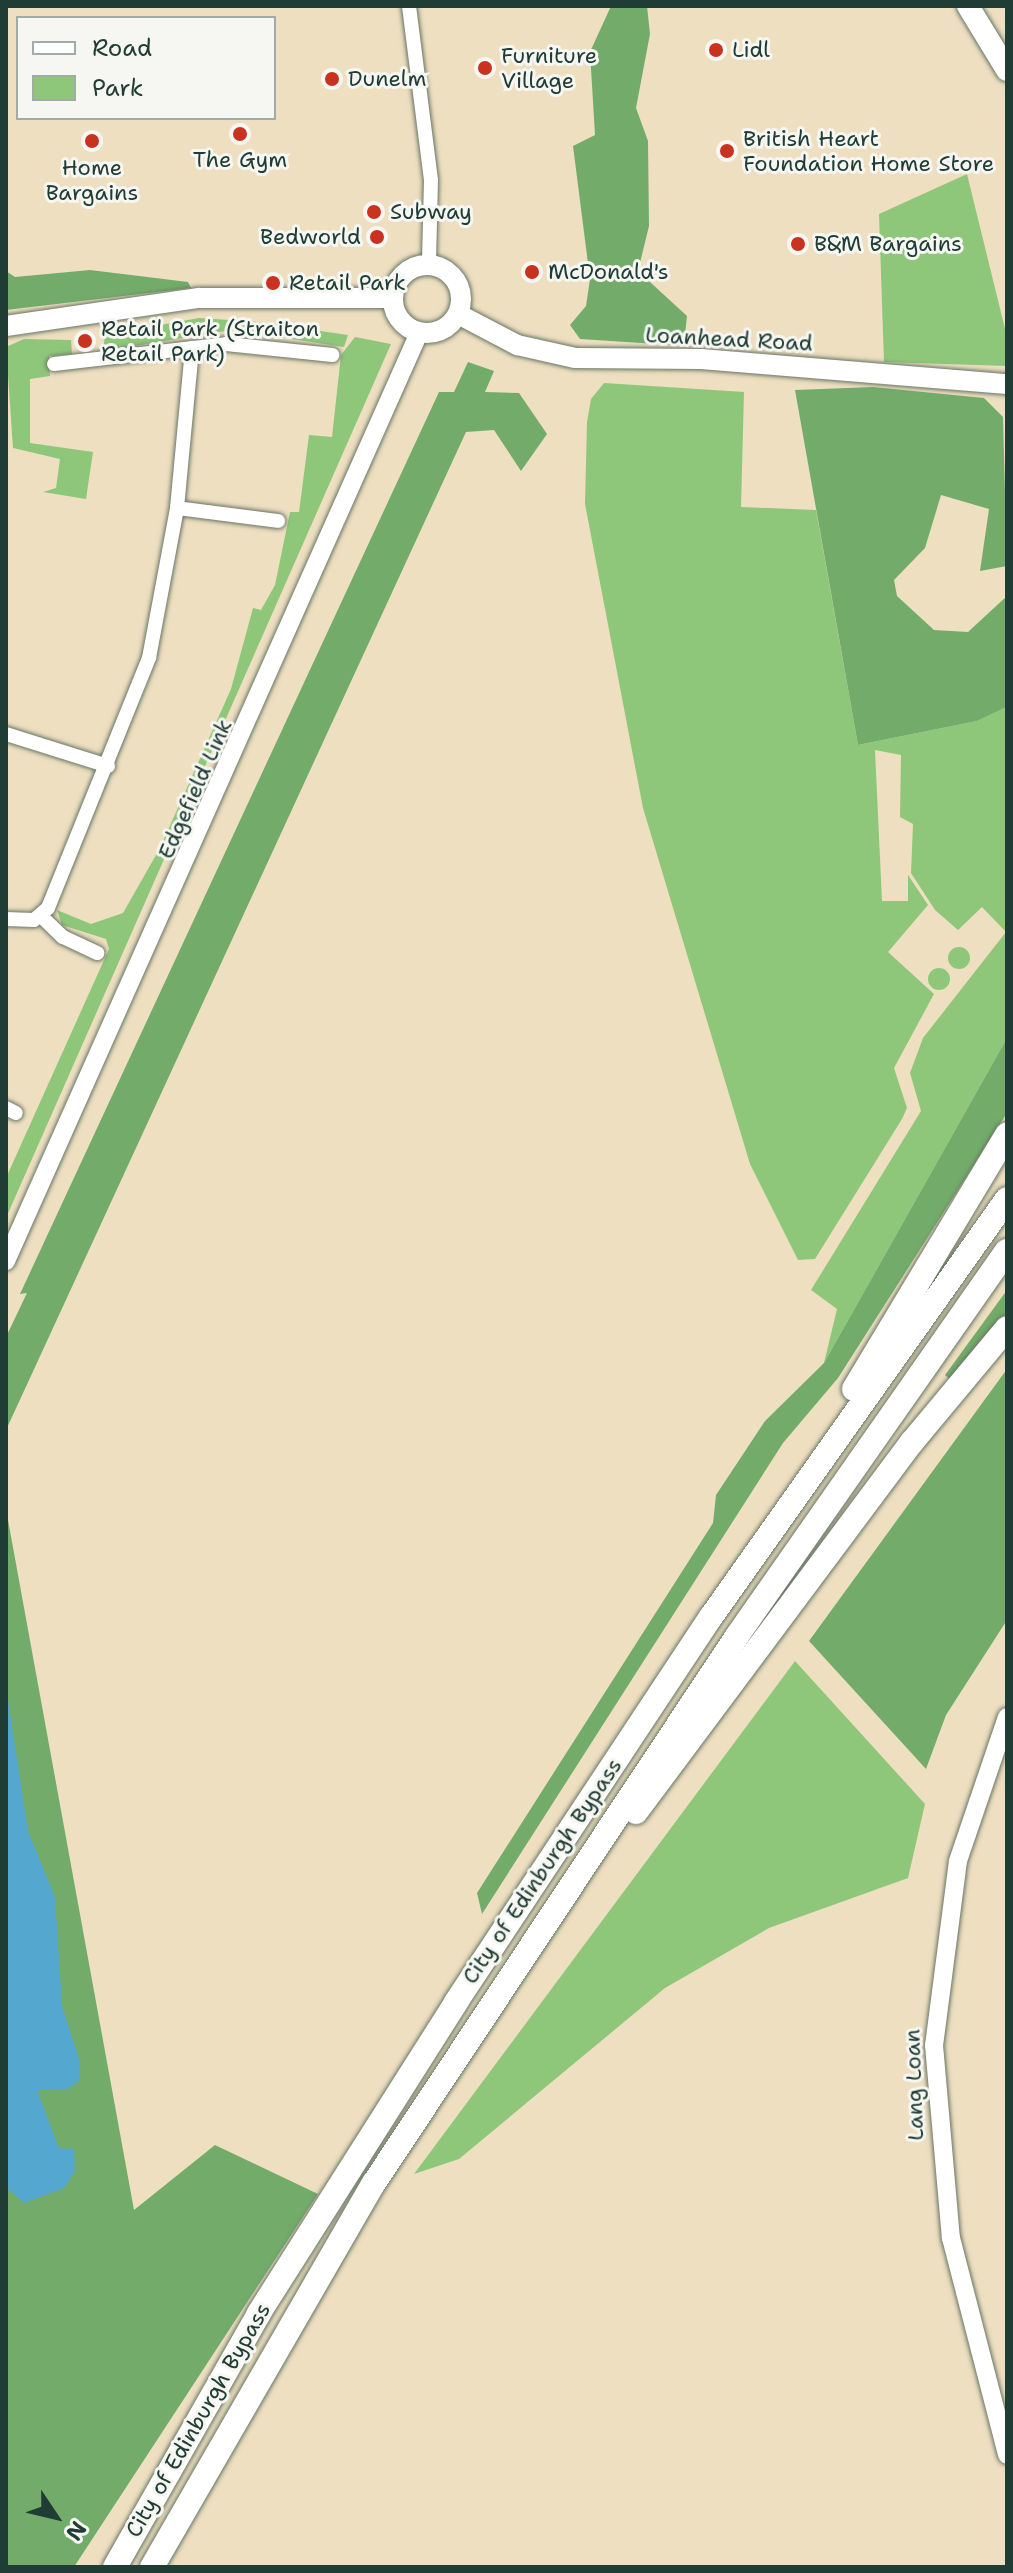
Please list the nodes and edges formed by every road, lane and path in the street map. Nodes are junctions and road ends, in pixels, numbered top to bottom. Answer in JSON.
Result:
{"nodes":[{"id":1,"x":409,"y":6,"type":"edge"},
{"id":2,"x":968,"y":6,"type":"edge"},
{"id":3,"x":1007,"y":70,"type":"edge"},
{"id":4,"x":429,"y":264,"type":"junction"},
{"id":5,"x":392,"y":298,"type":"junction"},
{"id":6,"x":458,"y":314,"type":"junction"},
{"id":7,"x":6,"y":326,"type":"edge"},
{"id":8,"x":419,"y":333,"type":"junction"},
{"id":9,"x":192,"y":348,"type":"junction"},
{"id":10,"x":332,"y":355,"type":"dead end"},
{"id":11,"x":54,"y":364,"type":"dead end"},
{"id":12,"x":1007,"y":384,"type":"edge"},
{"id":13,"x":177,"y":508,"type":"junction"},
{"id":14,"x":278,"y":521,"type":"dead end"},
{"id":15,"x":6,"y":734,"type":"edge"},
{"id":16,"x":108,"y":766,"type":"junction"},
{"id":17,"x":41,"y":916,"type":"junction"},
{"id":18,"x":6,"y":919,"type":"edge"},
{"id":19,"x":98,"y":953,"type":"dead end"},
{"id":20,"x":1007,"y":1134,"type":"edge"},
{"id":21,"x":1007,"y":1199,"type":"edge"},
{"id":22,"x":1007,"y":1251,"type":"edge"},
{"id":23,"x":6,"y":1261,"type":"edge"},
{"id":24,"x":1007,"y":1328,"type":"edge"},
{"id":25,"x":781,"y":1516,"type":"junction"},
{"id":26,"x":1007,"y":1717,"type":"edge"},
{"id":27,"x":475,"y":2028,"type":"junction"},
{"id":28,"x":1007,"y":2455,"type":"edge"},
{"id":29,"x":115,"y":2567,"type":"edge"},
{"id":30,"x":152,"y":2567,"type":"edge"}],
"edges":[{"from":1,"to":4,"type":"street"},
{"from":2,"to":3,"type":"main road"},
{"from":4,"to":5,"type":"main road"},
{"from":4,"to":6,"type":"main road"},
{"from":5,"to":7,"type":"main road"},
{"from":5,"to":8,"type":"main road"},
{"from":6,"to":8,"type":"main road"},
{"from":6,"to":12,"type":"main road","name":"Loanhead Road"},
{"from":8,"to":23,"type":"street","name":"Edgefield Link"},
{"from":9,"to":10,"type":"street"},
{"from":9,"to":11,"type":"street"},
{"from":9,"to":13,"type":"street"},
{"from":13,"to":14,"type":"street"},
{"from":13,"to":16,"type":"street"},
{"from":15,"to":16,"type":"street"},
{"from":16,"to":17,"type":"street"},
{"from":17,"to":18,"type":"street"},
{"from":17,"to":19,"type":"street"},
{"from":20,"to":25,"type":"highway"},
{"from":21,"to":25,"type":"highway","name":"City of Edinburgh Bypass"},
{"from":22,"to":27,"type":"highway","name":"City of Edinburgh Bypass"},
{"from":24,"to":27,"type":"highway"},
{"from":25,"to":29,"type":"highway","name":"City of Edinburgh Bypass"},
{"from":26,"to":28,"type":"street","name":"Lang Loan"},
{"from":27,"to":30,"type":"highway","name":"City of Edinburgh Bypass"}]}
